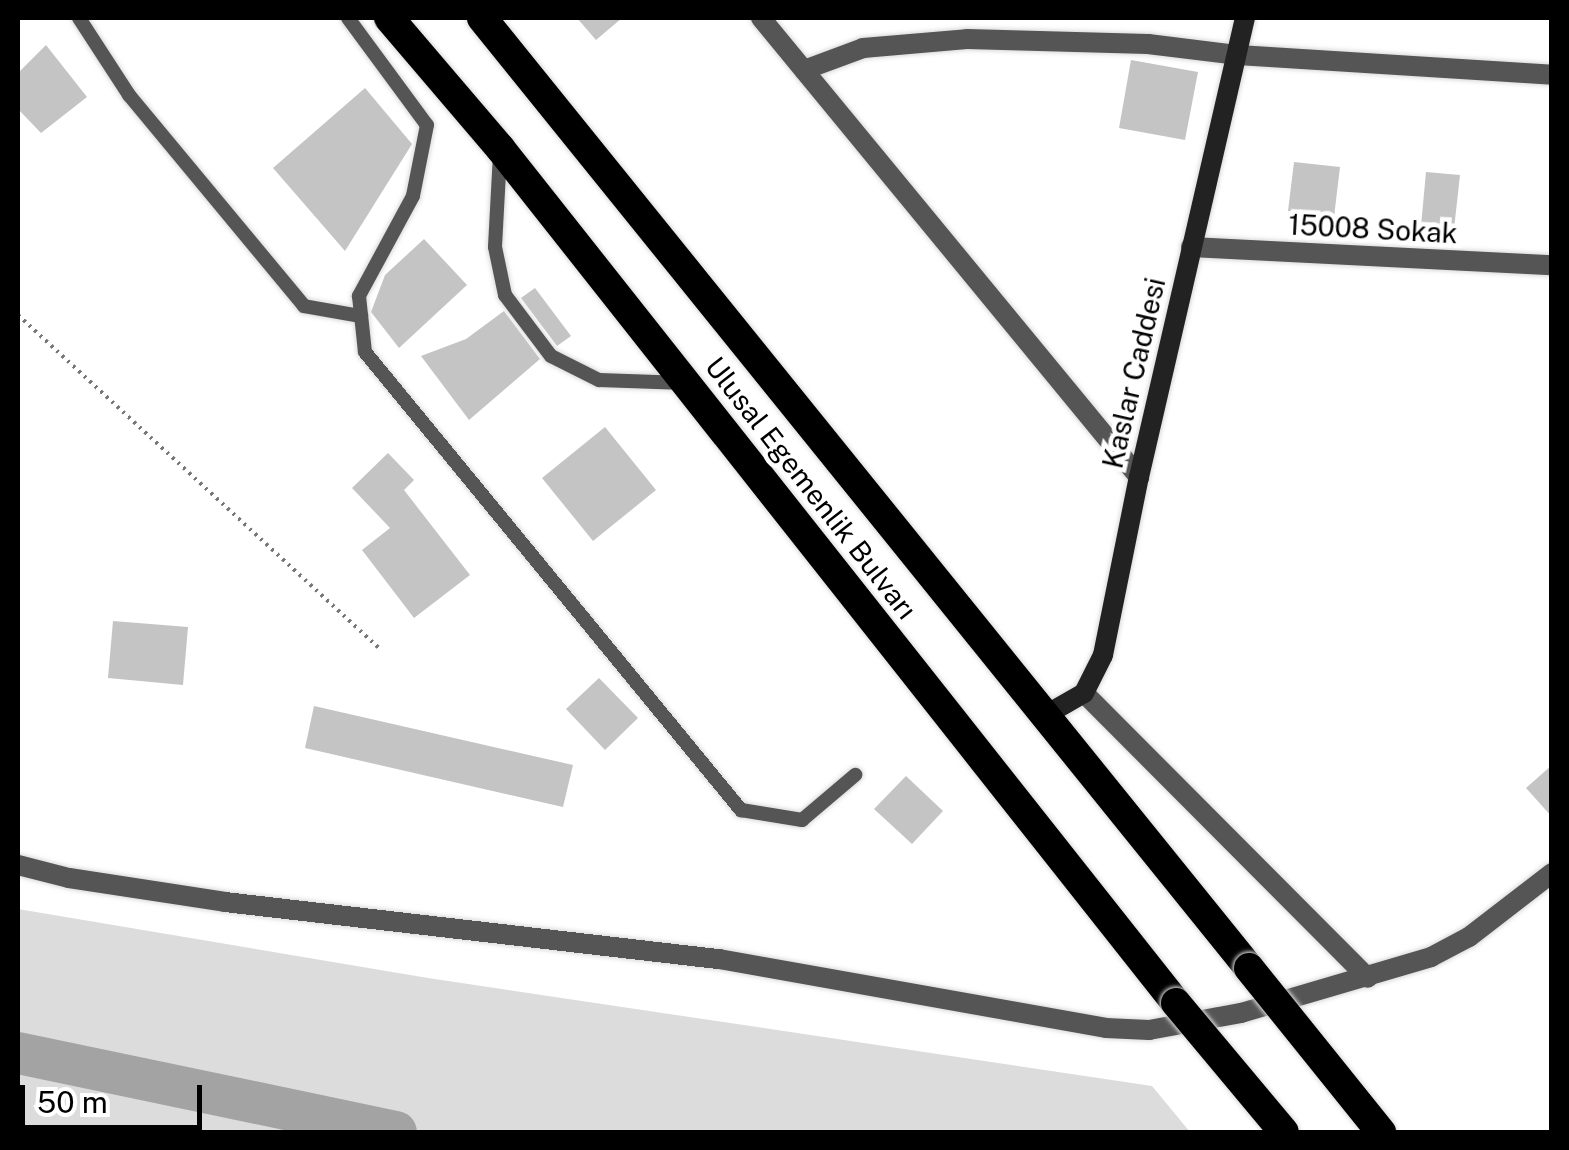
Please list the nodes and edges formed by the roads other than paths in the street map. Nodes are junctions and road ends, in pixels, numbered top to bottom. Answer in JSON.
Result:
{"nodes":[{"id":1,"x":79,"y":18,"type":"edge"},
{"id":2,"x":348,"y":18,"type":"edge"},
{"id":3,"x":389,"y":18,"type":"edge"},
{"id":4,"x":482,"y":18,"type":"edge"},
{"id":5,"x":761,"y":18,"type":"edge"},
{"id":6,"x":1245,"y":18,"type":"edge"},
{"id":7,"x":1238,"y":55,"type":"junction"},
{"id":8,"x":804,"y":70,"type":"junction"},
{"id":9,"x":1552,"y":75,"type":"edge"},
{"id":10,"x":500,"y":148,"type":"junction"},
{"id":11,"x":1191,"y":247,"type":"junction"},
{"id":12,"x":1552,"y":265,"type":"edge"},
{"id":13,"x":361,"y":316,"type":"junction"},
{"id":14,"x":686,"y":383,"type":"junction"},
{"id":15,"x":1138,"y":477,"type":"junction"},
{"id":16,"x":1084,"y":693,"type":"junction"},
{"id":17,"x":1044,"y":716,"type":"junction"},
{"id":18,"x":855,"y":775,"type":"dead end"},
{"id":19,"x":18,"y":865,"type":"edge"},
{"id":20,"x":1552,"y":873,"type":"edge"},
{"id":21,"x":1368,"y":978,"type":"junction"},
{"id":22,"x":1284,"y":1132,"type":"edge"},
{"id":23,"x":1381,"y":1132,"type":"edge"}],
"edges":[{"from":1,"to":13,"type":"lane"},
{"from":2,"to":13,"type":"lane"},
{"from":3,"to":10,"type":"highway","name":"Ulusal Egemenlik Bulvarı"},
{"from":4,"to":17,"type":"highway","name":"Ulusal Egemenlik Bulvarı"},
{"from":5,"to":8,"type":"street"},
{"from":6,"to":7,"type":"street","name":"Kaslar Caddesi"},
{"from":7,"to":8,"type":"street"},
{"from":7,"to":9,"type":"street"},
{"from":7,"to":11,"type":"street","name":"Kaslar Caddesi"},
{"from":8,"to":15,"type":"street"},
{"from":10,"to":14,"type":"highway","name":"Ulusal Egemenlik Bulvarı"},
{"from":10,"to":14,"type":"lane"},
{"from":11,"to":12,"type":"street","name":"15008 Sokak"},
{"from":11,"to":15,"type":"street","name":"Kaslar Caddesi"},
{"from":13,"to":18,"type":"lane"},
{"from":14,"to":22,"type":"highway","name":"Ulusal Egemenlik Bulvarı","bridge":true},
{"from":15,"to":16,"type":"street","name":"Kaslar Caddesi"},
{"from":16,"to":17,"type":"street"},
{"from":16,"to":21,"type":"street"},
{"from":17,"to":23,"type":"highway","name":"Ulusal Egemenlik Bulvarı","bridge":true},
{"from":19,"to":21,"type":"street"},
{"from":20,"to":21,"type":"street"}]}
